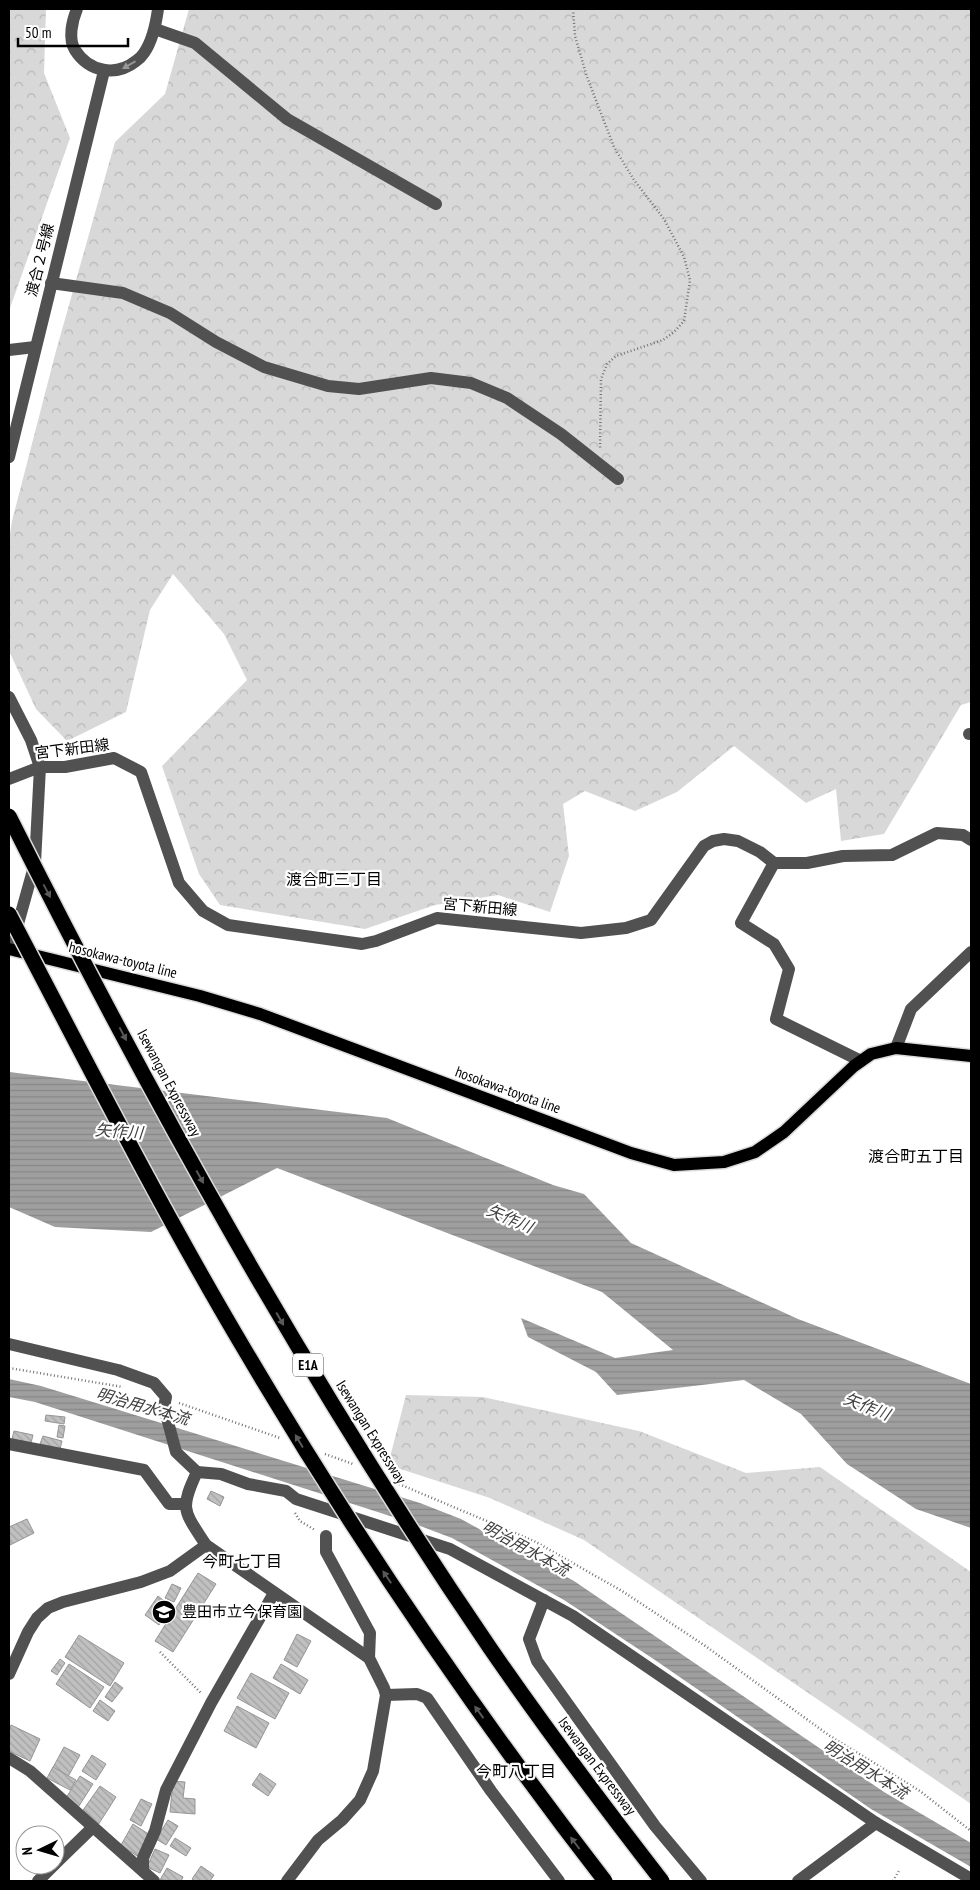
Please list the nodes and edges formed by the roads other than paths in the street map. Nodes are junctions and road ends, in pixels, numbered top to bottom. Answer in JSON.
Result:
{"nodes":[{"id":1,"x":76,"y":9,"type":"edge"},
{"id":2,"x":158,"y":9,"type":"edge"},
{"id":3,"x":155,"y":29,"type":"junction"},
{"id":4,"x":104,"y":71,"type":"junction"},
{"id":5,"x":436,"y":204,"type":"dead end"},
{"id":6,"x":51,"y":283,"type":"junction"},
{"id":7,"x":35,"y":347,"type":"junction"},
{"id":8,"x":9,"y":350,"type":"edge"},
{"id":9,"x":9,"y":457,"type":"edge"},
{"id":10,"x":618,"y":480,"type":"dead end"},
{"id":11,"x":9,"y":697,"type":"edge"},
{"id":12,"x":40,"y":767,"type":"junction"},
{"id":13,"x":9,"y":779,"type":"edge"},
{"id":14,"x":9,"y":816,"type":"edge"},
{"id":15,"x":971,"y":840,"type":"edge"},
{"id":16,"x":774,"y":863,"type":"junction"},
{"id":17,"x":9,"y":914,"type":"edge"},
{"id":18,"x":10,"y":949,"type":"edge"},
{"id":19,"x":971,"y":952,"type":"edge"},
{"id":20,"x":896,"y":1048,"type":"junction"},
{"id":21,"x":971,"y":1056,"type":"edge"},
{"id":22,"x":861,"y":1061,"type":"junction"},
{"id":23,"x":9,"y":1344,"type":"edge"},
{"id":24,"x":9,"y":1444,"type":"edge"},
{"id":25,"x":197,"y":1472,"type":"junction"},
{"id":26,"x":184,"y":1504,"type":"junction"},
{"id":27,"x":326,"y":1536,"type":"road end"},
{"id":28,"x":206,"y":1545,"type":"junction"},
{"id":29,"x":274,"y":1593,"type":"junction"},
{"id":30,"x":544,"y":1600,"type":"junction"},
{"id":31,"x":369,"y":1658,"type":"junction"},
{"id":32,"x":9,"y":1674,"type":"edge"},
{"id":33,"x":386,"y":1695,"type":"junction"},
{"id":34,"x":9,"y":1758,"type":"edge"},
{"id":35,"x":876,"y":1823,"type":"junction"},
{"id":36,"x":92,"y":1828,"type":"junction"},
{"id":37,"x":65,"y":1854,"type":"edge"},
{"id":38,"x":143,"y":1871,"type":"junction"},
{"id":39,"x":971,"y":1878,"type":"edge"},
{"id":40,"x":154,"y":1881,"type":"edge"},
{"id":41,"x":287,"y":1881,"type":"edge"},
{"id":42,"x":559,"y":1881,"type":"edge"},
{"id":43,"x":604,"y":1881,"type":"edge"},
{"id":44,"x":662,"y":1881,"type":"edge"},
{"id":45,"x":701,"y":1881,"type":"edge"},
{"id":46,"x":798,"y":1881,"type":"edge"}],
"edges":[{"from":1,"to":4,"type":"street"},
{"from":2,"to":3,"type":"street"},
{"from":3,"to":4,"type":"street","one_way":true},
{"from":3,"to":5,"type":"street"},
{"from":4,"to":6,"type":"street","name":"渡合２号線"},
{"from":6,"to":7,"type":"street","name":"渡合２号線"},
{"from":6,"to":10,"type":"street"},
{"from":7,"to":8,"type":"street"},
{"from":7,"to":9,"type":"street","name":"渡合２号線"},
{"from":11,"to":12,"type":"street"},
{"from":12,"to":13,"type":"street","name":"宮下新田線"},
{"from":12,"to":16,"type":"street","name":"宮下新田線"},
{"from":12,"to":18,"type":"street"},
{"from":14,"to":44,"type":"highway","name":"Isewangan Expressway","number":"E1A","one_way":true,"bridge":true},
{"from":15,"to":16,"type":"street"},
{"from":16,"to":22,"type":"street"},
{"from":43,"to":17,"type":"highway","one_way":true,"bridge":true},
{"from":18,"to":22,"type":"main road","name":"hosokawa-toyota line"},
{"from":19,"to":20,"type":"street"},
{"from":20,"to":21,"type":"main road","name":"hosokawa-toyota line"},
{"from":20,"to":22,"type":"main road","name":"hosokawa-toyota line"},
{"from":23,"to":25,"type":"street"},
{"from":24,"to":26,"type":"street"},
{"from":25,"to":26,"type":"street"},
{"from":25,"to":30,"type":"street"},
{"from":26,"to":28,"type":"street"},
{"from":27,"to":31,"type":"street"},
{"from":28,"to":29,"type":"street"},
{"from":28,"to":32,"type":"street"},
{"from":29,"to":31,"type":"street"},
{"from":29,"to":38,"type":"street"},
{"from":30,"to":35,"type":"street"},
{"from":30,"to":45,"type":"street"},
{"from":31,"to":33,"type":"street"},
{"from":33,"to":41,"type":"street"},
{"from":33,"to":42,"type":"street"},
{"from":34,"to":36,"type":"street"},
{"from":35,"to":39,"type":"street"},
{"from":35,"to":46,"type":"street"},
{"from":36,"to":37,"type":"street"},
{"from":36,"to":38,"type":"street"},
{"from":38,"to":40,"type":"street"}]}
